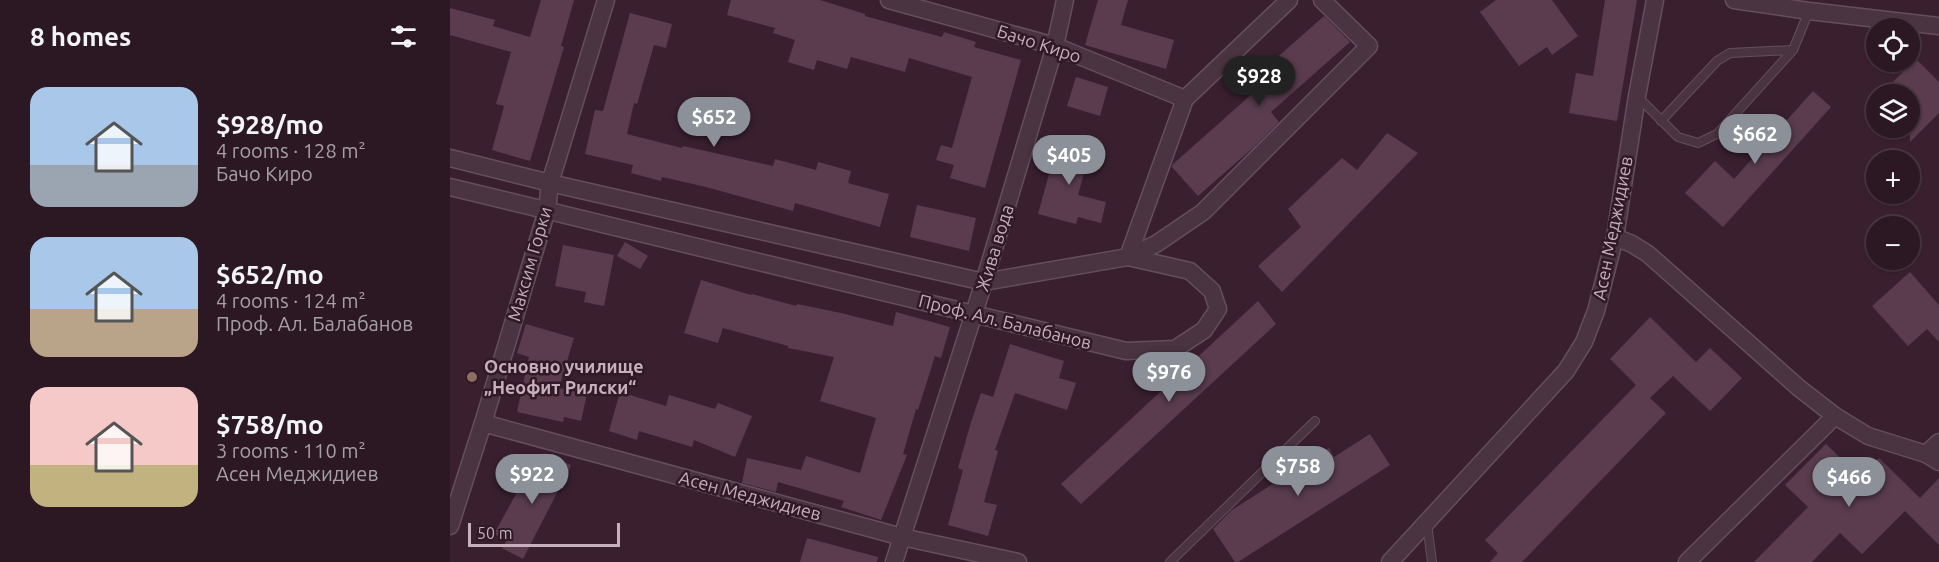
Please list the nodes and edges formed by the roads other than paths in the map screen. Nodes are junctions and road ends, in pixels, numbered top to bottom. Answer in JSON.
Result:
{"nodes":[{"id":1,"x":606,"y":0,"type":"edge"},
{"id":2,"x":889,"y":0,"type":"edge"},
{"id":3,"x":1065,"y":0,"type":"edge"},
{"id":4,"x":1289,"y":0,"type":"edge"},
{"id":5,"x":1322,"y":0,"type":"edge"},
{"id":6,"x":1655,"y":0,"type":"edge"},
{"id":7,"x":1734,"y":0,"type":"edge"},
{"id":8,"x":1809,"y":11,"type":"junction"},
{"id":9,"x":1939,"y":26,"type":"edge"},
{"id":10,"x":1055,"y":46,"type":"junction"},
{"id":11,"x":1793,"y":50,"type":"junction"},
{"id":12,"x":1637,"y":96,"type":"junction"},
{"id":13,"x":1185,"y":99,"type":"junction"},
{"id":14,"x":1661,"y":121,"type":"junction"},
{"id":15,"x":450,"y":158,"type":"edge"},
{"id":16,"x":550,"y":183,"type":"junction"},
{"id":17,"x":450,"y":187,"type":"edge"},
{"id":18,"x":547,"y":210,"type":"junction"},
{"id":19,"x":1615,"y":237,"type":"junction"},
{"id":20,"x":1128,"y":257,"type":"junction"},
{"id":21,"x":984,"y":282,"type":"junction"},
{"id":22,"x":974,"y":315,"type":"junction"},
{"id":23,"x":1835,"y":416,"type":"junction"},
{"id":24,"x":1315,"y":421,"type":"dead end"},
{"id":25,"x":483,"y":423,"type":"junction"},
{"id":26,"x":1939,"y":442,"type":"edge"},
{"id":27,"x":1933,"y":458,"type":"edge"},
{"id":28,"x":1427,"y":522,"type":"junction"},
{"id":29,"x":450,"y":526,"type":"edge"},
{"id":30,"x":902,"y":537,"type":"junction"},
{"id":31,"x":894,"y":562,"type":"edge"},
{"id":32,"x":1018,"y":562,"type":"edge"},
{"id":33,"x":1170,"y":562,"type":"edge"},
{"id":34,"x":1390,"y":562,"type":"edge"},
{"id":35,"x":1432,"y":562,"type":"edge"},
{"id":36,"x":1687,"y":562,"type":"edge"}],
"edges":[{"from":1,"to":16,"type":"street","name":"Максим Горки"},
{"from":2,"to":10,"type":"street","name":"Бачо Киро"},
{"from":3,"to":10,"type":"street","name":"Жива вода"},
{"from":4,"to":13,"type":"street"},
{"from":5,"to":20,"type":"street"},
{"from":6,"to":12,"type":"street","name":"Асен Меджидиев"},
{"from":7,"to":8,"type":"street"},
{"from":8,"to":9,"type":"street"},
{"from":8,"to":11,"type":"lane"},
{"from":10,"to":13,"type":"street","name":"Бачо Киро"},
{"from":10,"to":21,"type":"street","name":"Жива вода"},
{"from":11,"to":14,"type":"lane"},
{"from":11,"to":14,"type":"lane"},
{"from":12,"to":14,"type":"lane"},
{"from":12,"to":19,"type":"street","name":"Асен Меджидиев"},
{"from":13,"to":20,"type":"street"},
{"from":15,"to":16,"type":"street","name":"Проф. Ал. Балабанов"},
{"from":16,"to":18,"type":"street","name":"Максим Горки"},
{"from":16,"to":21,"type":"street","name":"Проф. Ал. Балабанов"},
{"from":17,"to":18,"type":"street","name":"Проф. Ал. Балабанов"},
{"from":18,"to":22,"type":"street","name":"Проф. Ал. Балабанов"},
{"from":18,"to":25,"type":"street","name":"Максим Горки"},
{"from":19,"to":23,"type":"street"},
{"from":19,"to":28,"type":"street","name":"Асен Меджидиев"},
{"from":20,"to":21,"type":"street","name":"Проф. Ал. Балабанов"},
{"from":20,"to":22,"type":"street","name":"Проф. Ал. Балабанов"},
{"from":21,"to":22,"type":"street","name":"Жива вода"},
{"from":22,"to":30,"type":"street","name":"Жива вода"},
{"from":23,"to":27,"type":"street"},
{"from":23,"to":36,"type":"street"},
{"from":24,"to":33,"type":"lane"},
{"from":25,"to":29,"type":"street","name":"Максим Горки"},
{"from":25,"to":30,"type":"street","name":"Асен Меджидиев"},
{"from":26,"to":27,"type":"street"},
{"from":28,"to":34,"type":"street","name":"Асен Меджидиев"},
{"from":28,"to":35,"type":"lane"},
{"from":30,"to":31,"type":"street","name":"Жива вода"},
{"from":30,"to":32,"type":"street","name":"Асен Меджидиев"}]}
